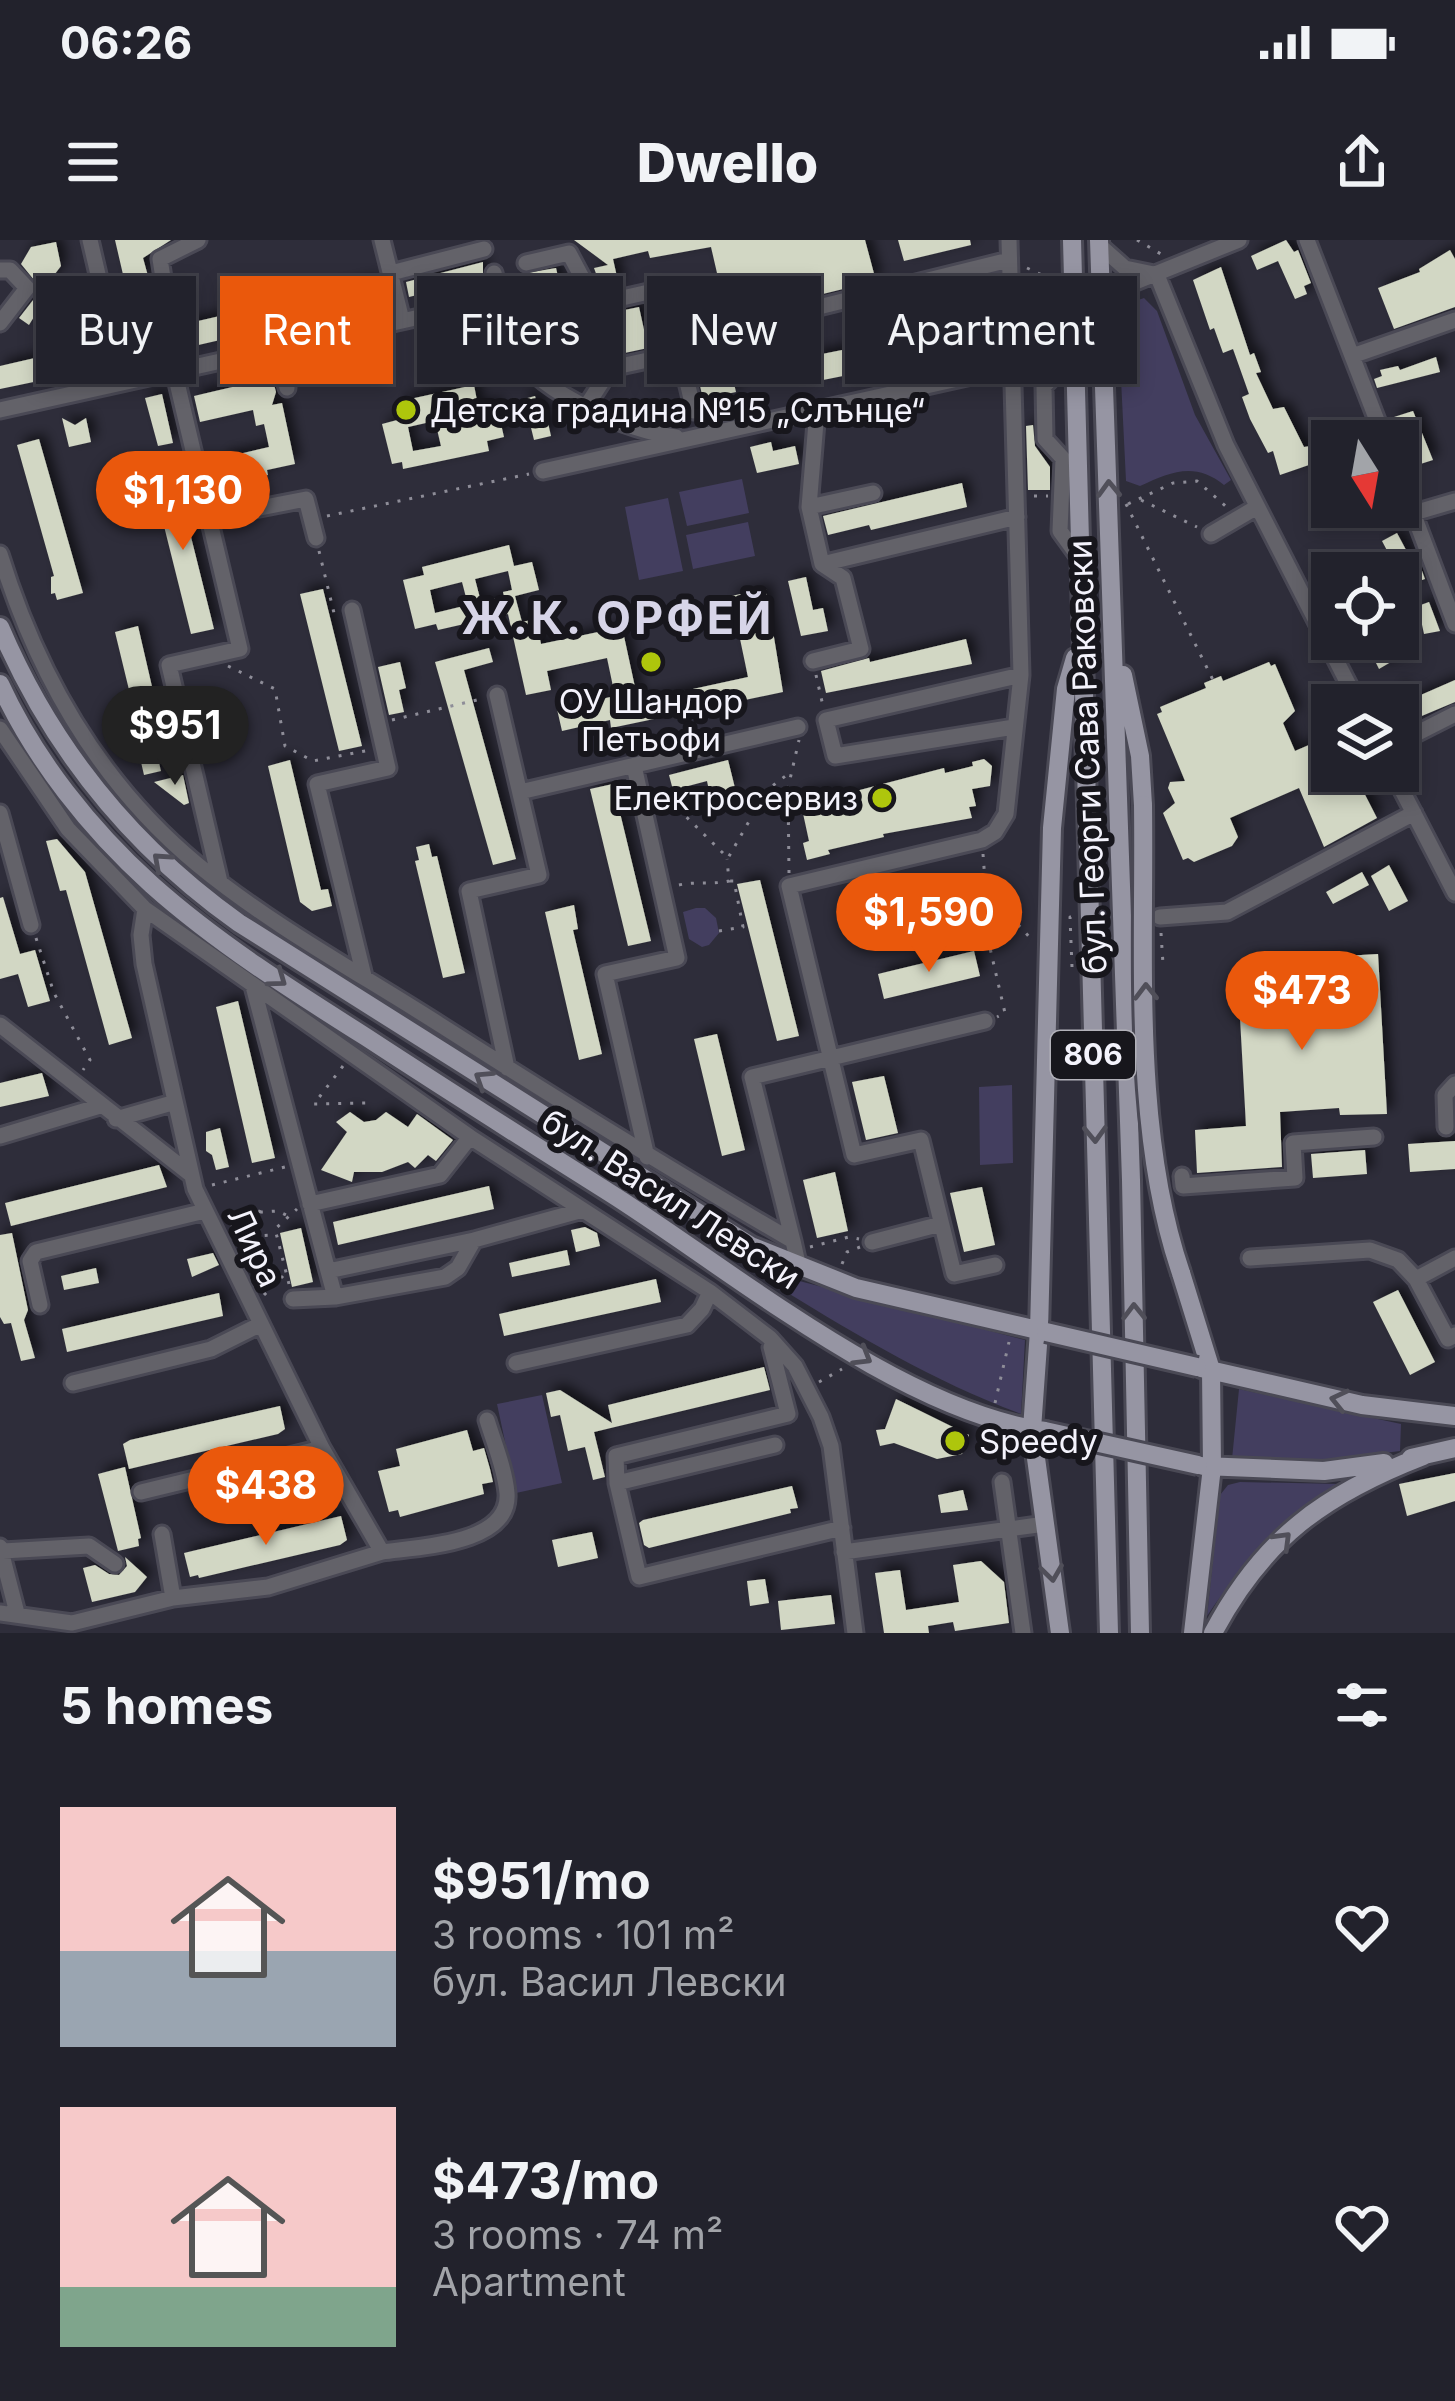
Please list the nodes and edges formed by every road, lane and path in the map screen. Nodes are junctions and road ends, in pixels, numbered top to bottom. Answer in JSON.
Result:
{"nodes":[{"id":1,"x":90,"y":240,"type":"edge"},
{"id":2,"x":198,"y":240,"type":"edge"},
{"id":3,"x":382,"y":240,"type":"edge"},
{"id":4,"x":1009,"y":240,"type":"edge"},
{"id":5,"x":1072,"y":240,"type":"edge"},
{"id":6,"x":1192,"y":240,"type":"edge"},
{"id":7,"x":1239,"y":240,"type":"edge"},
{"id":8,"x":1307,"y":240,"type":"edge"},
{"id":9,"x":1099,"y":242,"type":"edge"},
{"id":10,"x":484,"y":249,"type":"dead end"},
{"id":11,"x":1009,"y":260,"type":"junction"},
{"id":12,"x":1197,"y":260,"type":"junction"},
{"id":13,"x":526,"y":263,"type":"dead end"},
{"id":14,"x":0,"y":270,"type":"edge"},
{"id":15,"x":391,"y":273,"type":"junction"},
{"id":16,"x":494,"y":273,"type":"dead end"},
{"id":17,"x":1157,"y":275,"type":"junction"},
{"id":18,"x":98,"y":276,"type":"edge"},
{"id":19,"x":163,"y":276,"type":"edge"},
{"id":20,"x":495,"y":276,"type":"edge"},
{"id":21,"x":581,"y":276,"type":"edge"},
{"id":22,"x":1009,"y":276,"type":"edge"},
{"id":23,"x":1044,"y":276,"type":"edge"},
{"id":24,"x":1073,"y":276,"type":"edge"},
{"id":25,"x":1101,"y":276,"type":"edge"},
{"id":26,"x":1137,"y":282,"type":"edge"},
{"id":27,"x":821,"y":310,"type":"edge"},
{"id":28,"x":417,"y":317,"type":"edge"},
{"id":29,"x":402,"y":320,"type":"junction"},
{"id":30,"x":1455,"y":320,"type":"edge"},
{"id":31,"x":393,"y":322,"type":"edge"},
{"id":32,"x":0,"y":323,"type":"edge"},
{"id":33,"x":1352,"y":356,"type":"junction"},
{"id":34,"x":114,"y":384,"type":"edge"},
{"id":35,"x":177,"y":384,"type":"edge"},
{"id":36,"x":285,"y":384,"type":"edge"},
{"id":37,"x":547,"y":384,"type":"edge"},
{"id":38,"x":600,"y":384,"type":"edge"},
{"id":39,"x":688,"y":384,"type":"edge"},
{"id":40,"x":935,"y":384,"type":"edge"},
{"id":41,"x":1013,"y":384,"type":"edge"},
{"id":42,"x":1046,"y":384,"type":"edge"},
{"id":43,"x":1077,"y":384,"type":"edge"},
{"id":44,"x":1105,"y":384,"type":"edge"},
{"id":45,"x":286,"y":388,"type":"dead end"},
{"id":46,"x":587,"y":405,"type":"junction"},
{"id":47,"x":0,"y":410,"type":"edge"},
{"id":48,"x":818,"y":410,"type":"junction"},
{"id":49,"x":694,"y":411,"type":"dead end"},
{"id":50,"x":1377,"y":420,"type":"edge"},
{"id":51,"x":703,"y":436,"type":"junction"},
{"id":52,"x":1064,"y":459,"type":"junction"},
{"id":53,"x":543,"y":471,"type":"joint"},
{"id":54,"x":1079,"y":476,"type":"junction"},
{"id":55,"x":873,"y":493,"type":"dead end"},
{"id":56,"x":1122,"y":495,"type":"dead end"},
{"id":57,"x":1139,"y":499,"type":"junction"},
{"id":58,"x":1455,"y":501,"type":"edge"},
{"id":59,"x":1126,"y":505,"type":"junction"},
{"id":60,"x":808,"y":507,"type":"junction"},
{"id":61,"x":1258,"y":507,"type":"junction"},
{"id":62,"x":1419,"y":512,"type":"edge"},
{"id":63,"x":1017,"y":517,"type":"junction"},
{"id":64,"x":208,"y":518,"type":"junction"},
{"id":65,"x":311,"y":519,"type":"junction"},
{"id":66,"x":1236,"y":519,"type":"junction"},
{"id":67,"x":1419,"y":527,"type":"edge"},
{"id":68,"x":1211,"y":534,"type":"joint"},
{"id":69,"x":316,"y":538,"type":"joint"},
{"id":70,"x":0,"y":554,"type":"edge"},
{"id":71,"x":1081,"y":560,"type":"junction"},
{"id":72,"x":822,"y":564,"type":"junction"},
{"id":73,"x":352,"y":610,"type":"joint"},
{"id":74,"x":1455,"y":624,"type":"edge"},
{"id":75,"x":0,"y":627,"type":"edge"},
{"id":76,"x":1080,"y":639,"type":"junction"},
{"id":77,"x":1114,"y":647,"type":"junction"},
{"id":78,"x":209,"y":656,"type":"junction"},
{"id":79,"x":812,"y":661,"type":"joint"},
{"id":80,"x":1021,"y":675,"type":"junction"},
{"id":81,"x":1213,"y":680,"type":"dead end"},
{"id":82,"x":0,"y":684,"type":"edge"},
{"id":83,"x":1348,"y":684,"type":"edge"},
{"id":84,"x":497,"y":695,"type":"joint"},
{"id":85,"x":1455,"y":714,"type":"edge"},
{"id":86,"x":826,"y":720,"type":"junction"},
{"id":87,"x":378,"y":724,"type":"junction"},
{"id":88,"x":798,"y":727,"type":"joint"},
{"id":89,"x":1014,"y":727,"type":"junction"},
{"id":90,"x":0,"y":729,"type":"edge"},
{"id":91,"x":1419,"y":732,"type":"edge"},
{"id":92,"x":383,"y":747,"type":"junction"},
{"id":93,"x":7,"y":756,"type":"edge"},
{"id":94,"x":634,"y":766,"type":"junction"},
{"id":95,"x":792,"y":771,"type":"junction"},
{"id":96,"x":520,"y":792,"type":"junction"},
{"id":97,"x":661,"y":792,"type":"dead end"},
{"id":98,"x":1404,"y":792,"type":"edge"},
{"id":99,"x":0,"y":813,"type":"edge"},
{"id":100,"x":1414,"y":813,"type":"junction"},
{"id":101,"x":982,"y":840,"type":"junction"},
{"id":102,"x":728,"y":857,"type":"junction"},
{"id":103,"x":729,"y":881,"type":"junction"},
{"id":104,"x":220,"y":882,"type":"junction"},
{"id":105,"x":789,"y":886,"type":"junction"},
{"id":106,"x":986,"y":888,"type":"junction"},
{"id":107,"x":661,"y":889,"type":"junction"},
{"id":108,"x":1455,"y":893,"type":"edge"},
{"id":109,"x":145,"y":909,"type":"junction"},
{"id":110,"x":1070,"y":917,"type":"dead end"},
{"id":111,"x":1160,"y":924,"type":"joint"},
{"id":112,"x":32,"y":925,"type":"joint"},
{"id":113,"x":719,"y":931,"type":"dead end"},
{"id":114,"x":1033,"y":942,"type":"dead end"},
{"id":115,"x":1163,"y":964,"type":"dead end"},
{"id":116,"x":1072,"y":967,"type":"dead end"},
{"id":117,"x":364,"y":976,"type":"junction"},
{"id":118,"x":254,"y":986,"type":"junction"},
{"id":119,"x":985,"y":1021,"type":"joint"},
{"id":120,"x":0,"y":1025,"type":"edge"},
{"id":121,"x":354,"y":1057,"type":"junction"},
{"id":122,"x":829,"y":1058,"type":"junction"},
{"id":123,"x":507,"y":1068,"type":"junction"},
{"id":124,"x":73,"y":1084,"type":"junction"},
{"id":125,"x":1455,"y":1084,"type":"edge"},
{"id":126,"x":172,"y":1102,"type":"junction"},
{"id":127,"x":366,"y":1103,"type":"dead end"},
{"id":128,"x":100,"y":1106,"type":"junction"},
{"id":129,"x":116,"y":1119,"type":"junction"},
{"id":130,"x":1446,"y":1127,"type":"dead end"},
{"id":131,"x":0,"y":1136,"type":"edge"},
{"id":132,"x":470,"y":1137,"type":"junction"},
{"id":133,"x":1374,"y":1137,"type":"dead end"},
{"id":134,"x":647,"y":1157,"type":"junction"},
{"id":135,"x":298,"y":1164,"type":"junction"},
{"id":136,"x":1182,"y":1176,"type":"dead end"},
{"id":137,"x":192,"y":1181,"type":"junction"},
{"id":138,"x":310,"y":1204,"type":"junction"},
{"id":139,"x":583,"y":1210,"type":"junction"},
{"id":140,"x":205,"y":1211,"type":"junction"},
{"id":141,"x":261,"y":1212,"type":"dead end"},
{"id":142,"x":288,"y":1216,"type":"junction"},
{"id":143,"x":941,"y":1224,"type":"junction"},
{"id":144,"x":275,"y":1234,"type":"junction"},
{"id":145,"x":678,"y":1236,"type":"junction"},
{"id":146,"x":474,"y":1240,"type":"junction"},
{"id":147,"x":872,"y":1242,"type":"junction"},
{"id":148,"x":796,"y":1254,"type":"junction"},
{"id":149,"x":1250,"y":1258,"type":"dead end"},
{"id":150,"x":1455,"y":1258,"type":"edge"},
{"id":151,"x":664,"y":1260,"type":"junction"},
{"id":152,"x":995,"y":1265,"type":"dead end"},
{"id":153,"x":841,"y":1267,"type":"dead end"},
{"id":154,"x":328,"y":1271,"type":"junction"},
{"id":155,"x":286,"y":1273,"type":"junction"},
{"id":156,"x":1416,"y":1279,"type":"junction"},
{"id":157,"x":710,"y":1292,"type":"junction"},
{"id":158,"x":335,"y":1298,"type":"junction"},
{"id":159,"x":293,"y":1299,"type":"joint"},
{"id":160,"x":40,"y":1305,"type":"dead end"},
{"id":161,"x":255,"y":1317,"type":"junction"},
{"id":162,"x":1012,"y":1325,"type":"junction"},
{"id":163,"x":1042,"y":1332,"type":"junction"},
{"id":164,"x":764,"y":1334,"type":"junction"},
{"id":165,"x":1455,"y":1335,"type":"edge"},
{"id":166,"x":516,"y":1363,"type":"dead end"},
{"id":167,"x":851,"y":1363,"type":"dead end"},
{"id":168,"x":1204,"y":1368,"type":"junction"},
{"id":169,"x":73,"y":1383,"type":"dead end"},
{"id":170,"x":808,"y":1389,"type":"junction"},
{"id":171,"x":1455,"y":1416,"type":"edge"},
{"id":172,"x":992,"y":1419,"type":"junction"},
{"id":173,"x":488,"y":1420,"type":"dead end"},
{"id":174,"x":1038,"y":1430,"type":"junction"},
{"id":175,"x":775,"y":1445,"type":"dead end"},
{"id":176,"x":322,"y":1448,"type":"junction"},
{"id":177,"x":1455,"y":1448,"type":"edge"},
{"id":178,"x":1423,"y":1456,"type":"junction"},
{"id":179,"x":1205,"y":1466,"type":"junction"},
{"id":180,"x":1002,"y":1482,"type":"dead end"},
{"id":181,"x":617,"y":1484,"type":"junction"},
{"id":182,"x":141,"y":1492,"type":"dead end"},
{"id":183,"x":1045,"y":1524,"type":"junction"},
{"id":184,"x":842,"y":1528,"type":"junction"},
{"id":185,"x":1008,"y":1529,"type":"junction"},
{"id":186,"x":162,"y":1534,"type":"dead end"},
{"id":187,"x":1,"y":1549,"type":"edge"},
{"id":188,"x":382,"y":1552,"type":"junction"},
{"id":189,"x":844,"y":1552,"type":"junction"},
{"id":190,"x":115,"y":1564,"type":"dead end"},
{"id":191,"x":173,"y":1598,"type":"junction"},
{"id":192,"x":9,"y":1613,"type":"edge"},
{"id":193,"x":855,"y":1633,"type":"edge"},
{"id":194,"x":1023,"y":1633,"type":"edge"},
{"id":195,"x":1060,"y":1633,"type":"edge"},
{"id":196,"x":1109,"y":1633,"type":"edge"},
{"id":197,"x":1140,"y":1633,"type":"edge"},
{"id":198,"x":1193,"y":1633,"type":"edge"},
{"id":199,"x":1213,"y":1633,"type":"edge"}],
"edges":[{"from":1,"to":18,"type":"street"},
{"from":2,"to":19,"type":"street"},
{"from":3,"to":15,"type":"street"},
{"from":4,"to":11,"type":"street"},
{"from":5,"to":24,"type":"main road","name":"бул. Георги Сава Раковски","number":"806"},
{"from":6,"to":12,"type":"street"},
{"from":7,"to":12,"type":"street"},
{"from":8,"to":33,"type":"street"},
{"from":9,"to":17,"type":"street"},
{"from":9,"to":25,"type":"main road","name":"бул. Георги Сава Раковски","number":"806"},
{"from":10,"to":15,"type":"street"},
{"from":11,"to":22,"type":"street"},
{"from":11,"to":23,"type":"path"},
{"from":11,"to":27,"type":"street"},
{"from":12,"to":17,"type":"street"},
{"from":13,"to":21,"type":"street"},
{"from":14,"to":32,"type":"street"},
{"from":15,"to":29,"type":"street"},
{"from":16,"to":20,"type":"street"},
{"from":17,"to":26,"type":"street"},
{"from":17,"to":61,"type":"street"},
{"from":28,"to":29,"type":"street"},
{"from":29,"to":31,"type":"street"},
{"from":30,"to":33,"type":"street"},
{"from":33,"to":50,"type":"street"},
{"from":34,"to":47,"type":"street"},
{"from":35,"to":64,"type":"street"},
{"from":36,"to":45,"type":"street"},
{"from":37,"to":46,"type":"street"},
{"from":38,"to":46,"type":"street"},
{"from":39,"to":49,"type":"street"},
{"from":40,"to":48,"type":"street"},
{"from":41,"to":63,"type":"street"},
{"from":42,"to":52,"type":"street"},
{"from":43,"to":54,"type":"main road","name":"бул. Георги Сава Раковски","number":"806"},
{"from":77,"to":44,"type":"main road","name":"бул. Георги Сава Раковски","number":"806","one_way":true},
{"from":46,"to":51,"type":"street"},
{"from":48,"to":51,"type":"street"},
{"from":48,"to":60,"type":"street"},
{"from":51,"to":53,"type":"street"},
{"from":52,"to":54,"type":"street"},
{"from":52,"to":71,"type":"street"},
{"from":53,"to":65,"type":"path"},
{"from":54,"to":71,"type":"main road","name":"бул. Георги Сава Раковски","number":"806"},
{"from":55,"to":60,"type":"street"},
{"from":56,"to":59,"type":"path"},
{"from":57,"to":59,"type":"path"},
{"from":57,"to":66,"type":"path"},
{"from":57,"to":68,"type":"path"},
{"from":58,"to":62,"type":"street"},
{"from":59,"to":81,"type":"path"},
{"from":60,"to":72,"type":"street"},
{"from":61,"to":66,"type":"street"},
{"from":61,"to":83,"type":"street"},
{"from":63,"to":72,"type":"street"},
{"from":63,"to":80,"type":"street"},
{"from":64,"to":65,"type":"street"},
{"from":64,"to":78,"type":"street"},
{"from":65,"to":69,"type":"street"},
{"from":66,"to":68,"type":"street"},
{"from":67,"to":74,"type":"street"},
{"from":69,"to":73,"type":"path"},
{"from":70,"to":104,"type":"street"},
{"from":71,"to":76,"type":"main road","name":"бул. Георги Сава Раковски","number":"806"},
{"from":72,"to":79,"type":"street"},
{"from":73,"to":87,"type":"street"},
{"from":148,"to":75,"type":"main road","name":"бул. Васил Левски","one_way":true},
{"from":76,"to":163,"type":"main road"},
{"from":76,"to":196,"type":"main road","name":"бул. Георги Сава Раковски","number":"806","one_way":true},
{"from":168,"to":77,"type":"main road","one_way":true,"bridge":true},
{"from":197,"to":77,"type":"main road","name":"бул. Георги Сава Раковски","number":"806","one_way":true},
{"from":78,"to":92,"type":"path"},
{"from":78,"to":104,"type":"street"},
{"from":79,"to":86,"type":"path"},
{"from":80,"to":86,"type":"street"},
{"from":80,"to":89,"type":"street"},
{"from":82,"to":145,"type":"main road","name":"бул. Васил Левски","one_way":true},
{"from":84,"to":87,"type":"path"},
{"from":84,"to":96,"type":"street"},
{"from":85,"to":91,"type":"street"},
{"from":86,"to":89,"type":"street"},
{"from":87,"to":92,"type":"street"},
{"from":88,"to":94,"type":"street"},
{"from":88,"to":95,"type":"path"},
{"from":89,"to":101,"type":"street"},
{"from":90,"to":93,"type":"street"},
{"from":92,"to":117,"type":"street"},
{"from":93,"to":109,"type":"street"},
{"from":94,"to":96,"type":"street"},
{"from":94,"to":107,"type":"street"},
{"from":95,"to":102,"type":"path"},
{"from":95,"to":105,"type":"path"},
{"from":96,"to":123,"type":"street"},
{"from":97,"to":102,"type":"path"},
{"from":98,"to":100,"type":"street"},
{"from":99,"to":112,"type":"street"},
{"from":100,"to":108,"type":"street"},
{"from":100,"to":111,"type":"street"},
{"from":101,"to":105,"type":"street"},
{"from":101,"to":106,"type":"path"},
{"from":102,"to":103,"type":"path"},
{"from":103,"to":107,"type":"path"},
{"from":103,"to":113,"type":"path"},
{"from":104,"to":117,"type":"street"},
{"from":105,"to":122,"type":"street"},
{"from":106,"to":114,"type":"path"},
{"from":106,"to":119,"type":"path"},
{"from":107,"to":134,"type":"street"},
{"from":109,"to":118,"type":"street"},
{"from":109,"to":126,"type":"street","name":"Лира"},
{"from":110,"to":116,"type":"path"},
{"from":111,"to":115,"type":"path"},
{"from":112,"to":124,"type":"path"},
{"from":117,"to":123,"type":"street"},
{"from":118,"to":121,"type":"street"},
{"from":118,"to":135,"type":"street"},
{"from":119,"to":122,"type":"street"},
{"from":120,"to":124,"type":"street"},
{"from":121,"to":127,"type":"path"},
{"from":121,"to":132,"type":"street"},
{"from":122,"to":143,"type":"street"},
{"from":122,"to":148,"type":"street"},
{"from":123,"to":134,"type":"street"},
{"from":124,"to":128,"type":"street"},
{"from":125,"to":130,"type":"street"},
{"from":126,"to":129,"type":"street"},
{"from":126,"to":137,"type":"street","name":"Лира"},
{"from":128,"to":129,"type":"street"},
{"from":128,"to":131,"type":"street"},
{"from":129,"to":137,"type":"street"},
{"from":132,"to":138,"type":"street"},
{"from":132,"to":139,"type":"street"},
{"from":133,"to":136,"type":"street"},
{"from":134,"to":148,"type":"street"},
{"from":135,"to":137,"type":"path"},
{"from":135,"to":138,"type":"street"},
{"from":137,"to":140,"type":"street","name":"Лира"},
{"from":138,"to":142,"type":"path"},
{"from":138,"to":154,"type":"street"},
{"from":139,"to":146,"type":"street"},
{"from":139,"to":151,"type":"street"},
{"from":140,"to":144,"type":"path"},
{"from":140,"to":160,"type":"street"},
{"from":140,"to":161,"type":"street","name":"Лира"},
{"from":141,"to":142,"type":"path"},
{"from":142,"to":144,"type":"path"},
{"from":143,"to":147,"type":"street"},
{"from":143,"to":152,"type":"street"},
{"from":144,"to":155,"type":"path"},
{"from":145,"to":151,"type":"street"},
{"from":145,"to":172,"type":"main road","name":"бул. Васил Левски","one_way":true},
{"from":146,"to":154,"type":"street"},
{"from":146,"to":158,"type":"street"},
{"from":147,"to":148,"type":"path"},
{"from":147,"to":153,"type":"path"},
{"from":148,"to":162,"type":"main road","name":"бул. Васил Левски"},
{"from":149,"to":156,"type":"street"},
{"from":150,"to":156,"type":"street"},
{"from":151,"to":157,"type":"street"},
{"from":154,"to":158,"type":"street"},
{"from":155,"to":159,"type":"path"},
{"from":155,"to":161,"type":"path"},
{"from":156,"to":165,"type":"street"},
{"from":157,"to":164,"type":"street"},
{"from":157,"to":166,"type":"street"},
{"from":158,"to":159,"type":"street"},
{"from":161,"to":169,"type":"street"},
{"from":161,"to":176,"type":"street","name":"Лира"},
{"from":162,"to":163,"type":"main road","name":"бул. Васил Левски"},
{"from":162,"to":172,"type":"path"},
{"from":163,"to":168,"type":"main road","name":"бул. Васил Левски","bridge":true},
{"from":163,"to":174,"type":"main road"},
{"from":164,"to":170,"type":"street"},
{"from":164,"to":181,"type":"street"},
{"from":167,"to":170,"type":"path"},
{"from":171,"to":168,"type":"main road","name":"бул. Васил Левски","one_way":true},
{"from":168,"to":179,"type":"main road"},
{"from":170,"to":184,"type":"street"},
{"from":172,"to":174,"type":"main road","name":"бул. Васил Левски"},
{"from":173,"to":188,"type":"street"},
{"from":174,"to":179,"type":"main road","name":"бул. Васил Левски","bridge":true},
{"from":174,"to":183,"type":"main road"},
{"from":175,"to":181,"type":"street"},
{"from":176,"to":182,"type":"street"},
{"from":176,"to":188,"type":"street","name":"Лира"},
{"from":177,"to":178,"type":"main road","name":"бул. Васил Левски"},
{"from":178,"to":179,"type":"main road","name":"бул. Васил Левски"},
{"from":199,"to":178,"type":"main road","one_way":true},
{"from":179,"to":198,"type":"main road"},
{"from":180,"to":185,"type":"street"},
{"from":181,"to":184,"type":"street"},
{"from":183,"to":185,"type":"street"},
{"from":183,"to":195,"type":"main road","one_way":true},
{"from":184,"to":189,"type":"street"},
{"from":185,"to":189,"type":"street"},
{"from":185,"to":194,"type":"street"},
{"from":186,"to":191,"type":"street"},
{"from":187,"to":190,"type":"street"},
{"from":187,"to":192,"type":"street"},
{"from":188,"to":191,"type":"street"},
{"from":189,"to":193,"type":"street"},
{"from":191,"to":192,"type":"street"}]}
